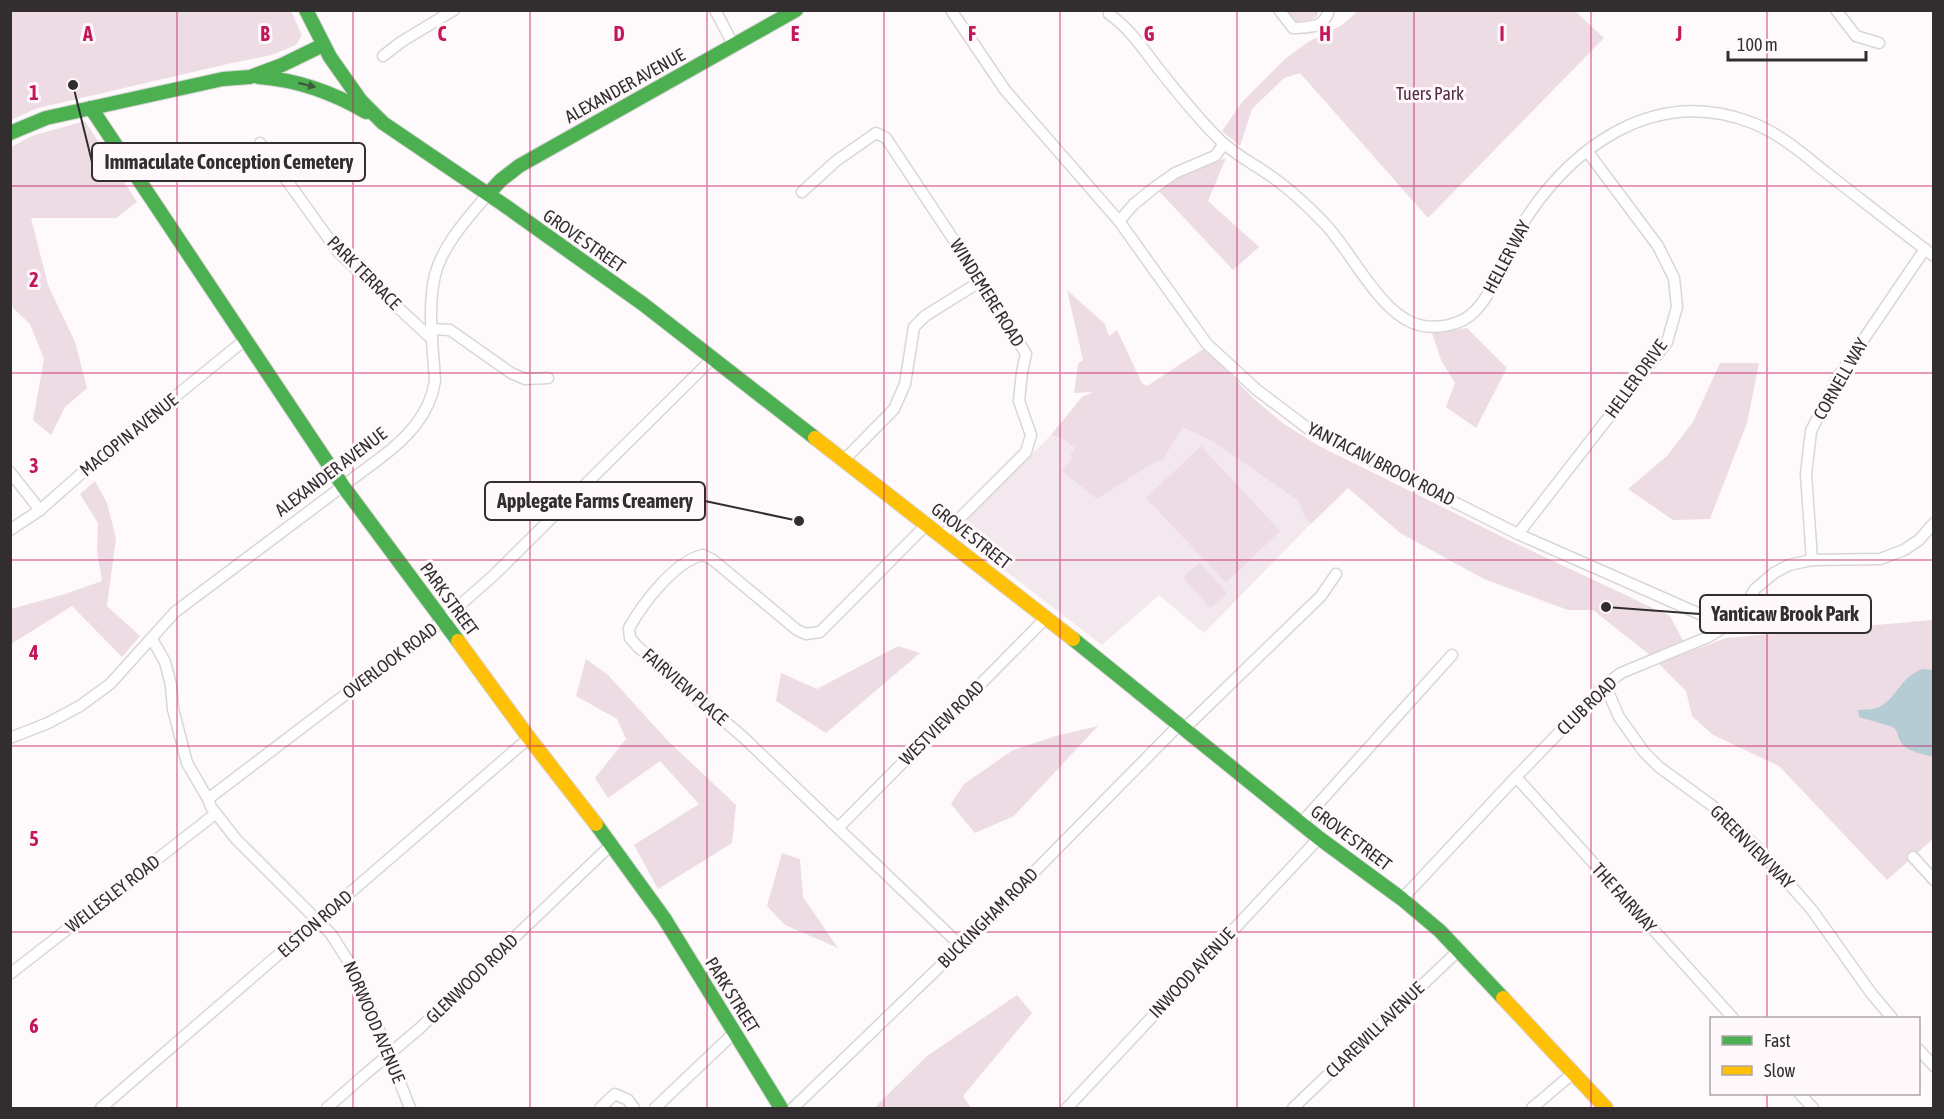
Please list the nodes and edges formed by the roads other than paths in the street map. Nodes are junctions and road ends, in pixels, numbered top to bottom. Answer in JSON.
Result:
{"nodes":[{"id":1,"x":306,"y":10,"type":"edge"},
{"id":2,"x":454,"y":10,"type":"edge"},
{"id":3,"x":715,"y":10,"type":"edge"},
{"id":4,"x":796,"y":10,"type":"edge"},
{"id":5,"x":951,"y":10,"type":"edge"},
{"id":6,"x":1279,"y":10,"type":"edge"},
{"id":7,"x":1329,"y":10,"type":"edge"},
{"id":8,"x":1836,"y":10,"type":"edge"},
{"id":9,"x":1109,"y":14,"type":"dead end"},
{"id":10,"x":1879,"y":43,"type":"dead end"},
{"id":11,"x":323,"y":45,"type":"junction"},
{"id":12,"x":734,"y":46,"type":"junction"},
{"id":13,"x":383,"y":56,"type":"dead end"},
{"id":14,"x":250,"y":77,"type":"junction"},
{"id":15,"x":91,"y":108,"type":"junction"},
{"id":16,"x":383,"y":123,"type":"junction"},
{"id":17,"x":10,"y":133,"type":"edge"},
{"id":18,"x":260,"y":143,"type":"dead end"},
{"id":19,"x":1224,"y":144,"type":"junction"},
{"id":20,"x":1587,"y":151,"type":"junction"},
{"id":21,"x":802,"y":192,"type":"dead end"},
{"id":22,"x":488,"y":194,"type":"junction"},
{"id":23,"x":1119,"y":221,"type":"junction"},
{"id":24,"x":1929,"y":253,"type":"edge"},
{"id":25,"x":981,"y":281,"type":"junction"},
{"id":26,"x":432,"y":334,"type":"junction"},
{"id":27,"x":246,"y":339,"type":"junction"},
{"id":28,"x":713,"y":358,"type":"junction"},
{"id":29,"x":548,"y":378,"type":"dead end"},
{"id":30,"x":845,"y":459,"type":"junction"},
{"id":31,"x":10,"y":472,"type":"edge"},
{"id":32,"x":344,"y":486,"type":"junction"},
{"id":33,"x":40,"y":510,"type":"junction"},
{"id":34,"x":1934,"y":523,"type":"edge"},
{"id":35,"x":927,"y":524,"type":"junction"},
{"id":36,"x":10,"y":530,"type":"edge"},
{"id":37,"x":1518,"y":534,"type":"junction"},
{"id":38,"x":942,"y":536,"type":"junction"},
{"id":39,"x":1812,"y":560,"type":"junction"},
{"id":40,"x":1336,"y":574,"type":"dead end"},
{"id":41,"x":1046,"y":618,"type":"junction"},
{"id":42,"x":442,"y":621,"type":"junction"},
{"id":43,"x":1727,"y":626,"type":"junction"},
{"id":44,"x":152,"y":639,"type":"junction"},
{"id":45,"x":1452,"y":655,"type":"dead end"},
{"id":46,"x":1605,"y":685,"type":"junction"},
{"id":47,"x":1182,"y":726,"type":"junction"},
{"id":48,"x":10,"y":738,"type":"edge"},
{"id":49,"x":529,"y":738,"type":"junction"},
{"id":50,"x":1516,"y":777,"type":"junction"},
{"id":51,"x":208,"y":799,"type":"junction"},
{"id":52,"x":215,"y":814,"type":"junction"},
{"id":53,"x":1300,"y":823,"type":"junction"},
{"id":54,"x":838,"y":828,"type":"junction"},
{"id":55,"x":1319,"y":838,"type":"junction"},
{"id":56,"x":612,"y":844,"type":"junction"},
{"id":57,"x":1913,"y":857,"type":"dead end"},
{"id":58,"x":1934,"y":880,"type":"edge"},
{"id":59,"x":1402,"y":899,"type":"junction"},
{"id":60,"x":318,"y":922,"type":"junction"},
{"id":61,"x":961,"y":946,"type":"junction"},
{"id":62,"x":1458,"y":951,"type":"junction"},
{"id":63,"x":10,"y":974,"type":"edge"},
{"id":64,"x":1732,"y":1017,"type":"edge"},
{"id":65,"x":1891,"y":1017,"type":"edge"},
{"id":66,"x":734,"y":1033,"type":"junction"},
{"id":67,"x":1920,"y":1051,"type":"edge"},
{"id":68,"x":389,"y":1056,"type":"junction"},
{"id":69,"x":1934,"y":1066,"type":"edge"},
{"id":70,"x":1572,"y":1074,"type":"junction"},
{"id":71,"x":1801,"y":1095,"type":"edge"},
{"id":72,"x":101,"y":1108,"type":"edge"},
{"id":73,"x":327,"y":1108,"type":"edge"},
{"id":74,"x":410,"y":1108,"type":"edge"},
{"id":75,"x":600,"y":1108,"type":"edge"},
{"id":76,"x":634,"y":1108,"type":"edge"},
{"id":77,"x":655,"y":1108,"type":"edge"},
{"id":78,"x":781,"y":1108,"type":"edge"},
{"id":79,"x":793,"y":1108,"type":"edge"},
{"id":80,"x":1067,"y":1108,"type":"edge"},
{"id":81,"x":1293,"y":1108,"type":"edge"},
{"id":82,"x":1532,"y":1108,"type":"edge"},
{"id":83,"x":1606,"y":1108,"type":"edge"},
{"id":84,"x":1813,"y":1108,"type":"edge"}],
"edges":[{"from":1,"to":11,"type":"main road","name":"GROVE STREET"},
{"from":2,"to":13,"type":"street"},
{"from":3,"to":12,"type":"street"},
{"from":4,"to":12,"type":"main road","name":"ALEXANDER AVENUE"},
{"from":5,"to":23,"type":"street","name":"YANTACAW BROOK ROAD"},
{"from":6,"to":7,"type":"street"},
{"from":8,"to":10,"type":"street"},
{"from":9,"to":19,"type":"street","name":"HELLER WAY"},
{"from":11,"to":14,"type":"main road"},
{"from":11,"to":16,"type":"main road","name":"GROVE STREET"},
{"from":12,"to":22,"type":"main road","name":"ALEXANDER AVENUE"},
{"from":14,"to":15,"type":"main road"},
{"from":14,"to":16,"type":"main road","one_way":true},
{"from":15,"to":17,"type":"main road"},
{"from":15,"to":27,"type":"main road","name":"PARK STREET"},
{"from":16,"to":22,"type":"main road","name":"GROVE STREET"},
{"from":18,"to":26,"type":"street","name":"PARK TERRACE"},
{"from":19,"to":20,"type":"street","name":"HELLER WAY"},
{"from":19,"to":23,"type":"street"},
{"from":20,"to":24,"type":"street","name":"HELLER WAY"},
{"from":20,"to":37,"type":"street","name":"HELLER DRIVE"},
{"from":21,"to":25,"type":"street","name":"WINDEMERE ROAD"},
{"from":22,"to":26,"type":"street","name":"ALEXANDER AVENUE"},
{"from":22,"to":28,"type":"main road","name":"GROVE STREET"},
{"from":23,"to":37,"type":"street","name":"YANTACAW BROOK ROAD"},
{"from":24,"to":39,"type":"street","name":"CORNELL WAY"},
{"from":25,"to":30,"type":"street"},
{"from":25,"to":38,"type":"street","name":"WINDEMERE ROAD"},
{"from":26,"to":29,"type":"street"},
{"from":26,"to":32,"type":"street","name":"ALEXANDER AVENUE"},
{"from":27,"to":32,"type":"main road","name":"PARK STREET"},
{"from":27,"to":33,"type":"street","name":"MACOPIN AVENUE"},
{"from":28,"to":30,"type":"main road","name":"GROVE STREET"},
{"from":28,"to":42,"type":"street","name":"OVERLOOK ROAD"},
{"from":30,"to":35,"type":"main road","name":"GROVE STREET"},
{"from":31,"to":33,"type":"street"},
{"from":32,"to":42,"type":"main road","name":"PARK STREET"},
{"from":32,"to":44,"type":"street","name":"ALEXANDER AVENUE"},
{"from":33,"to":36,"type":"street","name":"MACOPIN AVENUE"},
{"from":34,"to":39,"type":"street","name":"CLUB ROAD"},
{"from":35,"to":38,"type":"main road","name":"GROVE STREET"},
{"from":35,"to":54,"type":"street","name":"FAIRVIEW PLACE"},
{"from":37,"to":43,"type":"street","name":"YANTACAW BROOK ROAD"},
{"from":38,"to":41,"type":"main road","name":"GROVE STREET"},
{"from":39,"to":43,"type":"street","name":"CLUB ROAD"},
{"from":40,"to":47,"type":"street","name":"BUCKINGHAM ROAD"},
{"from":41,"to":47,"type":"main road","name":"GROVE STREET"},
{"from":41,"to":54,"type":"street","name":"WESTVIEW ROAD"},
{"from":42,"to":49,"type":"main road","name":"PARK STREET"},
{"from":42,"to":51,"type":"street","name":"OVERLOOK ROAD"},
{"from":43,"to":46,"type":"street","name":"CLUB ROAD"},
{"from":44,"to":48,"type":"street","name":"ALEXANDER AVENUE"},
{"from":44,"to":51,"type":"street","name":"NORWOOD AVENUE"},
{"from":45,"to":53,"type":"street"},
{"from":46,"to":50,"type":"street","name":"CLUB ROAD"},
{"from":46,"to":65,"type":"street","name":"GREENVIEW WAY"},
{"from":47,"to":53,"type":"main road","name":"GROVE STREET"},
{"from":47,"to":61,"type":"street","name":"BUCKINGHAM ROAD"},
{"from":49,"to":56,"type":"main road","name":"PARK STREET"},
{"from":49,"to":60,"type":"street","name":"ELSTON ROAD"},
{"from":50,"to":59,"type":"street","name":"CLUB ROAD"},
{"from":50,"to":64,"type":"street","name":"THE FAIRWAY"},
{"from":51,"to":52,"type":"street","name":"NORWOOD AVENUE"},
{"from":52,"to":60,"type":"street","name":"NORWOOD AVENUE"},
{"from":52,"to":63,"type":"street","name":"WELLESLEY ROAD"},
{"from":53,"to":55,"type":"main road","name":"GROVE STREET"},
{"from":54,"to":61,"type":"street","name":"FAIRVIEW PLACE"},
{"from":55,"to":59,"type":"main road","name":"GROVE STREET"},
{"from":55,"to":80,"type":"street","name":"INWOOD AVENUE"},
{"from":56,"to":66,"type":"main road","name":"PARK STREET"},
{"from":56,"to":68,"type":"street","name":"GLENWOOD ROAD"},
{"from":57,"to":58,"type":"street"},
{"from":59,"to":62,"type":"main road","name":"GROVE STREET"},
{"from":60,"to":68,"type":"street","name":"NORWOOD AVENUE"},
{"from":60,"to":72,"type":"street","name":"ELSTON ROAD"},
{"from":61,"to":79,"type":"street","name":"BUCKINGHAM ROAD"},
{"from":62,"to":70,"type":"main road","name":"GROVE STREET"},
{"from":62,"to":81,"type":"street","name":"CLAREWILL AVENUE"},
{"from":66,"to":77,"type":"street"},
{"from":66,"to":78,"type":"main road","name":"PARK STREET"},
{"from":67,"to":69,"type":"street"},
{"from":68,"to":73,"type":"street","name":"GLENWOOD ROAD"},
{"from":68,"to":74,"type":"street","name":"NORWOOD AVENUE"},
{"from":70,"to":82,"type":"street"},
{"from":70,"to":83,"type":"main road","name":"GROVE STREET"},
{"from":71,"to":84,"type":"street"},
{"from":75,"to":76,"type":"street"}]}
